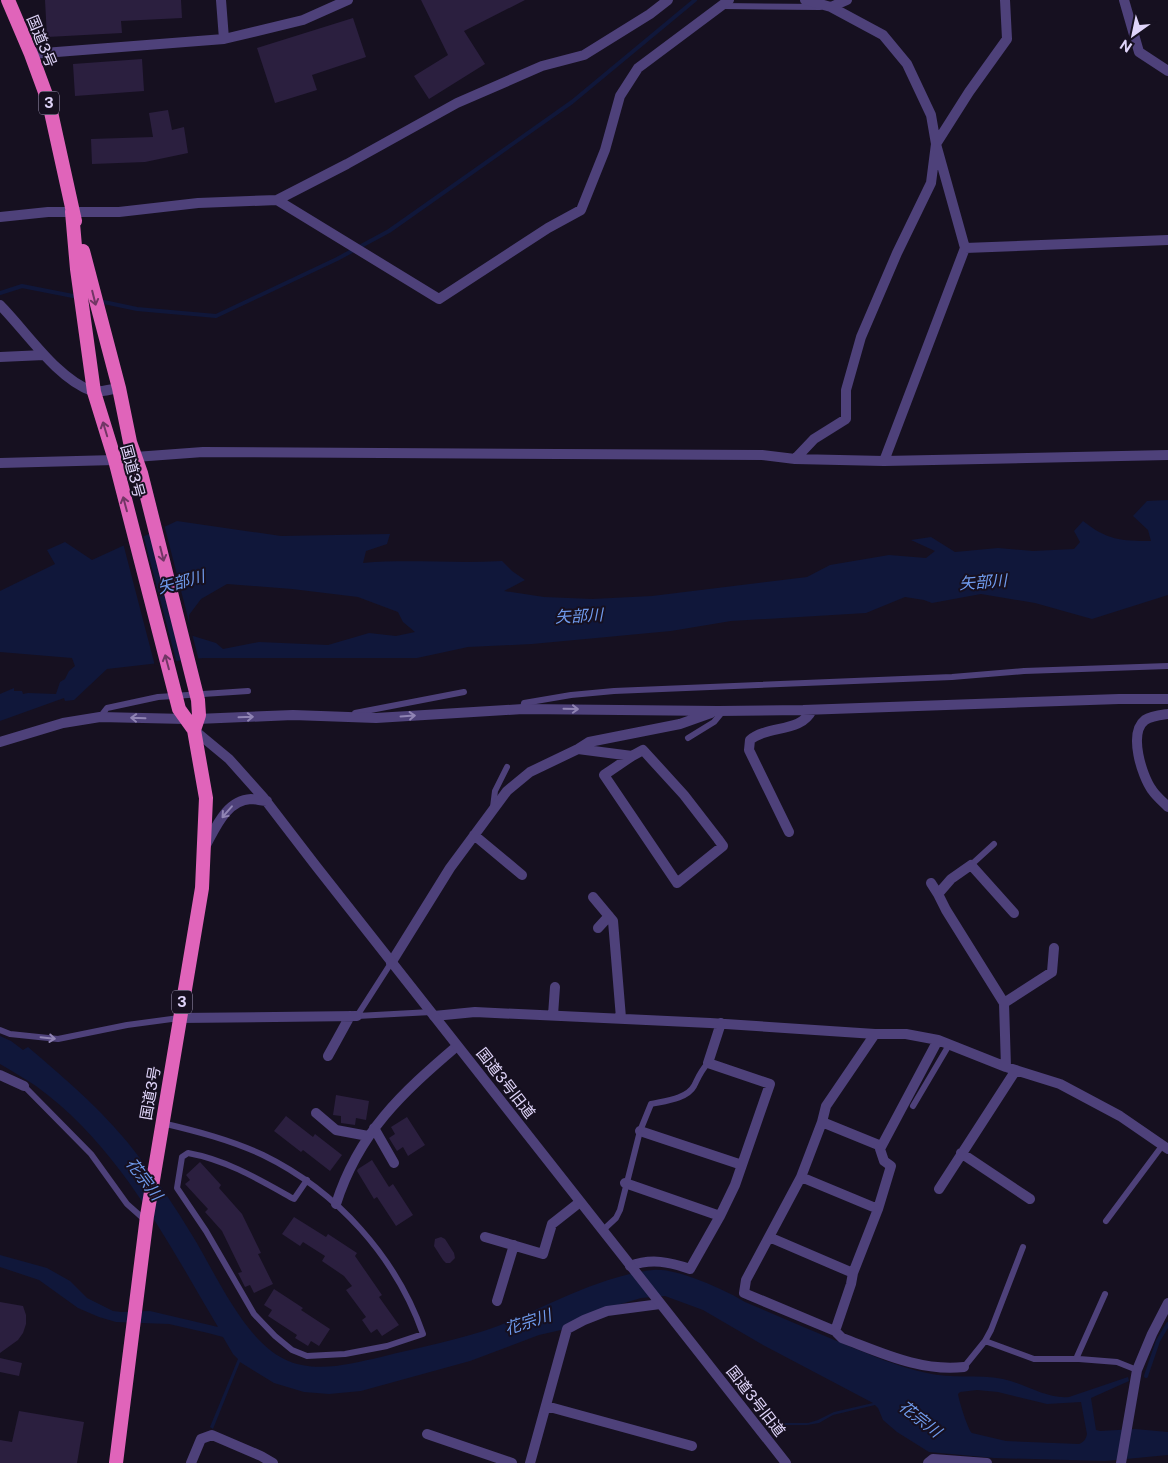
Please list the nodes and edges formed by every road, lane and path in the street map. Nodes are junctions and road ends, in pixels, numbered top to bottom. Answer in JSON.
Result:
{"nodes":[{"id":1,"x":8,"y":0,"type":"edge"},
{"id":2,"x":221,"y":0,"type":"edge"},
{"id":3,"x":348,"y":0,"type":"edge"},
{"id":4,"x":668,"y":0,"type":"edge"},
{"id":5,"x":805,"y":0,"type":"edge"},
{"id":6,"x":847,"y":0,"type":"edge"},
{"id":7,"x":1005,"y":0,"type":"edge"},
{"id":8,"x":1124,"y":0,"type":"edge"},
{"id":9,"x":724,"y":3,"type":"edge"},
{"id":10,"x":831,"y":7,"type":"junction"},
{"id":11,"x":224,"y":39,"type":"junction"},
{"id":12,"x":31,"y":54,"type":"junction"},
{"id":13,"x":1168,"y":70,"type":"edge"},
{"id":14,"x":936,"y":144,"type":"junction"},
{"id":15,"x":277,"y":200,"type":"junction"},
{"id":16,"x":72,"y":212,"type":"junction"},
{"id":17,"x":0,"y":217,"type":"edge"},
{"id":18,"x":1168,"y":240,"type":"edge"},
{"id":19,"x":965,"y":248,"type":"junction"},
{"id":20,"x":82,"y":269,"type":"junction"},
{"id":21,"x":0,"y":305,"type":"edge"},
{"id":22,"x":44,"y":355,"type":"junction"},
{"id":23,"x":0,"y":357,"type":"edge"},
{"id":24,"x":119,"y":388,"type":"junction"},
{"id":25,"x":94,"y":392,"type":"junction"},
{"id":26,"x":1168,"y":455,"type":"edge"},
{"id":27,"x":135,"y":457,"type":"junction"},
{"id":28,"x":795,"y":459,"type":"junction"},
{"id":29,"x":114,"y":460,"type":"junction"},
{"id":30,"x":884,"y":461,"type":"junction"},
{"id":31,"x":0,"y":463,"type":"edge"},
{"id":32,"x":1168,"y":666,"type":"edge"},
{"id":33,"x":248,"y":691,"type":"dead end"},
{"id":34,"x":464,"y":692,"type":"dead end"},
{"id":35,"x":1168,"y":699,"type":"edge"},
{"id":36,"x":523,"y":708,"type":"junction"},
{"id":37,"x":812,"y":710,"type":"junction"},
{"id":38,"x":721,"y":711,"type":"junction"},
{"id":39,"x":1168,"y":714,"type":"edge"},
{"id":40,"x":341,"y":716,"type":"junction"},
{"id":41,"x":100,"y":717,"type":"junction"},
{"id":42,"x":189,"y":719,"type":"junction"},
{"id":43,"x":688,"y":738,"type":"dead end"},
{"id":44,"x":0,"y":742,"type":"edge"},
{"id":45,"x":578,"y":749,"type":"junction"},
{"id":46,"x":632,"y":756,"type":"junction"},
{"id":47,"x":507,"y":767,"type":"dead end"},
{"id":48,"x":267,"y":801,"type":"junction"},
{"id":49,"x":1168,"y":808,"type":"edge"},
{"id":50,"x":493,"y":809,"type":"junction"},
{"id":51,"x":788,"y":832,"type":"dead end"},
{"id":52,"x":474,"y":835,"type":"junction"},
{"id":53,"x":994,"y":844,"type":"dead end"},
{"id":54,"x":204,"y":849,"type":"junction"},
{"id":55,"x":970,"y":865,"type":"junction"},
{"id":56,"x":522,"y":875,"type":"dead end"},
{"id":57,"x":931,"y":883,"type":"dead end"},
{"id":58,"x":938,"y":894,"type":"junction"},
{"id":59,"x":593,"y":896,"type":"dead end"},
{"id":60,"x":1014,"y":913,"type":"dead end"},
{"id":61,"x":609,"y":916,"type":"junction"},
{"id":62,"x":598,"y":928,"type":"dead end"},
{"id":63,"x":1054,"y":948,"type":"dead end"},
{"id":64,"x":391,"y":962,"type":"junction"},
{"id":65,"x":555,"y":987,"type":"dead end"},
{"id":66,"x":1004,"y":1003,"type":"junction"},
{"id":67,"x":433,"y":1014,"type":"junction"},
{"id":68,"x":553,"y":1015,"type":"junction"},
{"id":69,"x":353,"y":1016,"type":"junction"},
{"id":70,"x":179,"y":1018,"type":"junction"},
{"id":71,"x":621,"y":1018,"type":"junction"},
{"id":72,"x":721,"y":1023,"type":"junction"},
{"id":73,"x":0,"y":1030,"type":"edge"},
{"id":74,"x":875,"y":1034,"type":"junction"},
{"id":75,"x":938,"y":1040,"type":"junction"},
{"id":76,"x":949,"y":1045,"type":"junction"},
{"id":77,"x":457,"y":1046,"type":"junction"},
{"id":78,"x":328,"y":1056,"type":"dead end"},
{"id":79,"x":708,"y":1063,"type":"junction"},
{"id":80,"x":1011,"y":1068,"type":"junction"},
{"id":81,"x":0,"y":1075,"type":"edge"},
{"id":82,"x":24,"y":1086,"type":"joint"},
{"id":83,"x":913,"y":1106,"type":"dead end"},
{"id":84,"x":316,"y":1113,"type":"dead end"},
{"id":85,"x":822,"y":1122,"type":"junction"},
{"id":86,"x":162,"y":1123,"type":"junction"},
{"id":87,"x":640,"y":1131,"type":"junction"},
{"id":88,"x":371,"y":1132,"type":"junction"},
{"id":89,"x":881,"y":1146,"type":"junction"},
{"id":90,"x":1165,"y":1148,"type":"edge"},
{"id":91,"x":961,"y":1153,"type":"junction"},
{"id":92,"x":394,"y":1163,"type":"dead end"},
{"id":93,"x":742,"y":1165,"type":"junction"},
{"id":94,"x":801,"y":1177,"type":"junction"},
{"id":95,"x":307,"y":1180,"type":"junction"},
{"id":96,"x":625,"y":1183,"type":"junction"},
{"id":97,"x":939,"y":1188,"type":"dead end"},
{"id":98,"x":1030,"y":1198,"type":"dead end"},
{"id":99,"x":580,"y":1202,"type":"junction"},
{"id":100,"x":336,"y":1204,"type":"junction"},
{"id":101,"x":878,"y":1209,"type":"junction"},
{"id":102,"x":720,"y":1216,"type":"junction"},
{"id":103,"x":146,"y":1219,"type":"junction"},
{"id":104,"x":1106,"y":1221,"type":"dead end"},
{"id":105,"x":602,"y":1231,"type":"junction"},
{"id":106,"x":485,"y":1236,"type":"dead end"},
{"id":107,"x":769,"y":1237,"type":"junction"},
{"id":108,"x":514,"y":1245,"type":"junction"},
{"id":109,"x":1023,"y":1247,"type":"dead end"},
{"id":110,"x":631,"y":1268,"type":"junction"},
{"id":111,"x":853,"y":1273,"type":"junction"},
{"id":112,"x":1105,"y":1294,"type":"dead end"},
{"id":113,"x":497,"y":1301,"type":"dead end"},
{"id":114,"x":659,"y":1302,"type":"junction"},
{"id":115,"x":1168,"y":1303,"type":"edge"},
{"id":116,"x":836,"y":1331,"type":"junction"},
{"id":117,"x":985,"y":1341,"type":"junction"},
{"id":118,"x":1076,"y":1359,"type":"junction"},
{"id":119,"x":964,"y":1367,"type":"joint"},
{"id":120,"x":1137,"y":1370,"type":"junction"},
{"id":121,"x":546,"y":1406,"type":"junction"},
{"id":122,"x":427,"y":1434,"type":"dead end"},
{"id":123,"x":692,"y":1446,"type":"dead end"},
{"id":124,"x":116,"y":1463,"type":"edge"},
{"id":125,"x":191,"y":1463,"type":"edge"},
{"id":126,"x":273,"y":1463,"type":"edge"},
{"id":127,"x":512,"y":1463,"type":"edge"},
{"id":128,"x":530,"y":1463,"type":"edge"},
{"id":129,"x":786,"y":1463,"type":"edge"},
{"id":130,"x":928,"y":1463,"type":"edge"},
{"id":131,"x":987,"y":1463,"type":"edge"},
{"id":132,"x":1121,"y":1463,"type":"edge"}],
"edges":[{"from":1,"to":12,"type":"highway","name":"国道3号","number":"3"},
{"from":2,"to":11,"type":"street"},
{"from":3,"to":11,"type":"street"},
{"from":4,"to":15,"type":"street"},
{"from":5,"to":10,"type":"street"},
{"from":6,"to":10,"type":"street"},
{"from":7,"to":14,"type":"street"},
{"from":8,"to":13,"type":"street"},
{"from":9,"to":10,"type":"lane"},
{"from":9,"to":15,"type":"street"},
{"from":10,"to":14,"type":"street"},
{"from":11,"to":12,"type":"street"},
{"from":12,"to":16,"type":"highway","name":"国道3号","number":"3"},
{"from":14,"to":19,"type":"street"},
{"from":14,"to":28,"type":"street"},
{"from":15,"to":16,"type":"street"},
{"from":16,"to":17,"type":"street"},
{"from":16,"to":20,"type":"highway","name":"国道3号","number":"3"},
{"from":18,"to":19,"type":"street"},
{"from":19,"to":30,"type":"street"},
{"from":20,"to":24,"type":"highway","name":"国道3号","number":"3","one_way":true},
{"from":20,"to":25,"type":"highway","name":"国道3号","number":"3"},
{"from":21,"to":22,"type":"street"},
{"from":22,"to":23,"type":"street"},
{"from":22,"to":25,"type":"street"},
{"from":24,"to":25,"type":"street"},
{"from":24,"to":27,"type":"highway","name":"国道3号","number":"3"},
{"from":29,"to":25,"type":"highway","name":"国道3号","number":"3","one_way":true},
{"from":26,"to":30,"type":"street"},
{"from":27,"to":28,"type":"street"},
{"from":27,"to":29,"type":"street"},
{"from":27,"to":42,"type":"highway","name":"国道3号","number":"3","one_way":true},
{"from":28,"to":30,"type":"street"},
{"from":29,"to":31,"type":"street"},
{"from":42,"to":29,"type":"highway","name":"国道3号","number":"3","one_way":true},
{"from":32,"to":36,"type":"lane"},
{"from":33,"to":41,"type":"lane"},
{"from":34,"to":40,"type":"lane"},
{"from":35,"to":37,"type":"street"},
{"from":36,"to":38,"type":"street","one_way":true},
{"from":40,"to":36,"type":"street","one_way":true},
{"from":37,"to":38,"type":"street"},
{"from":37,"to":51,"type":"street"},
{"from":38,"to":43,"type":"lane"},
{"from":38,"to":45,"type":"street"},
{"from":39,"to":49,"type":"street"},
{"from":42,"to":40,"type":"street","one_way":true},
{"from":42,"to":41,"type":"street","one_way":true},
{"from":41,"to":44,"type":"street"},
{"from":42,"to":48,"type":"street","name":"国道3号旧道"},
{"from":42,"to":54,"type":"highway","name":"国道3号","number":"3"},
{"from":45,"to":46,"type":"street"},
{"from":45,"to":50,"type":"street"},
{"from":46,"to":46,"type":"street"},
{"from":47,"to":50,"type":"lane"},
{"from":48,"to":54,"type":"street","one_way":true},
{"from":48,"to":64,"type":"street","name":"国道3号旧道"},
{"from":50,"to":52,"type":"street"},
{"from":52,"to":56,"type":"street"},
{"from":52,"to":64,"type":"street"},
{"from":53,"to":55,"type":"lane"},
{"from":54,"to":70,"type":"highway","name":"国道3号","number":"3"},
{"from":55,"to":58,"type":"street"},
{"from":55,"to":60,"type":"street"},
{"from":57,"to":58,"type":"street"},
{"from":58,"to":66,"type":"street"},
{"from":59,"to":61,"type":"street"},
{"from":61,"to":62,"type":"street"},
{"from":61,"to":71,"type":"street"},
{"from":63,"to":66,"type":"street"},
{"from":64,"to":67,"type":"street","name":"国道3号旧道"},
{"from":64,"to":69,"type":"lane"},
{"from":65,"to":68,"type":"street"},
{"from":66,"to":80,"type":"street"},
{"from":67,"to":68,"type":"street"},
{"from":67,"to":69,"type":"lane"},
{"from":67,"to":77,"type":"street","name":"国道3号旧道"},
{"from":68,"to":71,"type":"street"},
{"from":69,"to":70,"type":"street"},
{"from":69,"to":78,"type":"street"},
{"from":73,"to":70,"type":"lane","one_way":true},
{"from":70,"to":86,"type":"highway","name":"国道3号","number":"3"},
{"from":71,"to":72,"type":"street"},
{"from":72,"to":74,"type":"street"},
{"from":72,"to":79,"type":"street"},
{"from":74,"to":75,"type":"street"},
{"from":74,"to":85,"type":"street"},
{"from":75,"to":76,"type":"street"},
{"from":75,"to":89,"type":"street"},
{"from":76,"to":80,"type":"street"},
{"from":76,"to":83,"type":"lane"},
{"from":77,"to":88,"type":"street"},
{"from":77,"to":99,"type":"street","name":"国道3号旧道"},
{"from":79,"to":87,"type":"lane"},
{"from":79,"to":93,"type":"street"},
{"from":80,"to":90,"type":"street"},
{"from":80,"to":91,"type":"street"},
{"from":81,"to":82,"type":"street"},
{"from":82,"to":103,"type":"lane"},
{"from":84,"to":88,"type":"street"},
{"from":85,"to":89,"type":"street"},
{"from":85,"to":94,"type":"street"},
{"from":86,"to":95,"type":"lane"},
{"from":86,"to":103,"type":"highway","name":"国道3号","number":"3"},
{"from":87,"to":93,"type":"street"},
{"from":87,"to":96,"type":"lane"},
{"from":88,"to":92,"type":"street"},
{"from":88,"to":100,"type":"street"},
{"from":89,"to":101,"type":"street"},
{"from":90,"to":104,"type":"lane"},
{"from":91,"to":97,"type":"street"},
{"from":91,"to":98,"type":"street"},
{"from":93,"to":102,"type":"street"},
{"from":94,"to":101,"type":"street"},
{"from":94,"to":107,"type":"street"},
{"from":95,"to":100,"type":"lane"},
{"from":95,"to":100,"type":"lane"},
{"from":96,"to":102,"type":"street"},
{"from":96,"to":105,"type":"lane"},
{"from":99,"to":105,"type":"street","name":"国道3号旧道"},
{"from":99,"to":108,"type":"street"},
{"from":101,"to":111,"type":"street"},
{"from":102,"to":110,"type":"street"},
{"from":103,"to":124,"type":"highway","name":"国道3号","number":"3"},
{"from":105,"to":110,"type":"street","name":"国道3号旧道"},
{"from":106,"to":108,"type":"street"},
{"from":107,"to":111,"type":"street"},
{"from":107,"to":116,"type":"street"},
{"from":108,"to":113,"type":"street"},
{"from":109,"to":117,"type":"lane"},
{"from":110,"to":114,"type":"street","name":"国道3号旧道"},
{"from":111,"to":116,"type":"street"},
{"from":112,"to":118,"type":"lane"},
{"from":114,"to":121,"type":"street"},
{"from":114,"to":129,"type":"street","name":"国道3号旧道"},
{"from":115,"to":120,"type":"street"},
{"from":116,"to":119,"type":"street"},
{"from":117,"to":118,"type":"lane"},
{"from":117,"to":119,"type":"lane"},
{"from":118,"to":120,"type":"lane"},
{"from":120,"to":132,"type":"street"},
{"from":121,"to":123,"type":"street"},
{"from":121,"to":128,"type":"street"},
{"from":122,"to":127,"type":"street"},
{"from":125,"to":126,"type":"street"},
{"from":130,"to":131,"type":"street"}]}
